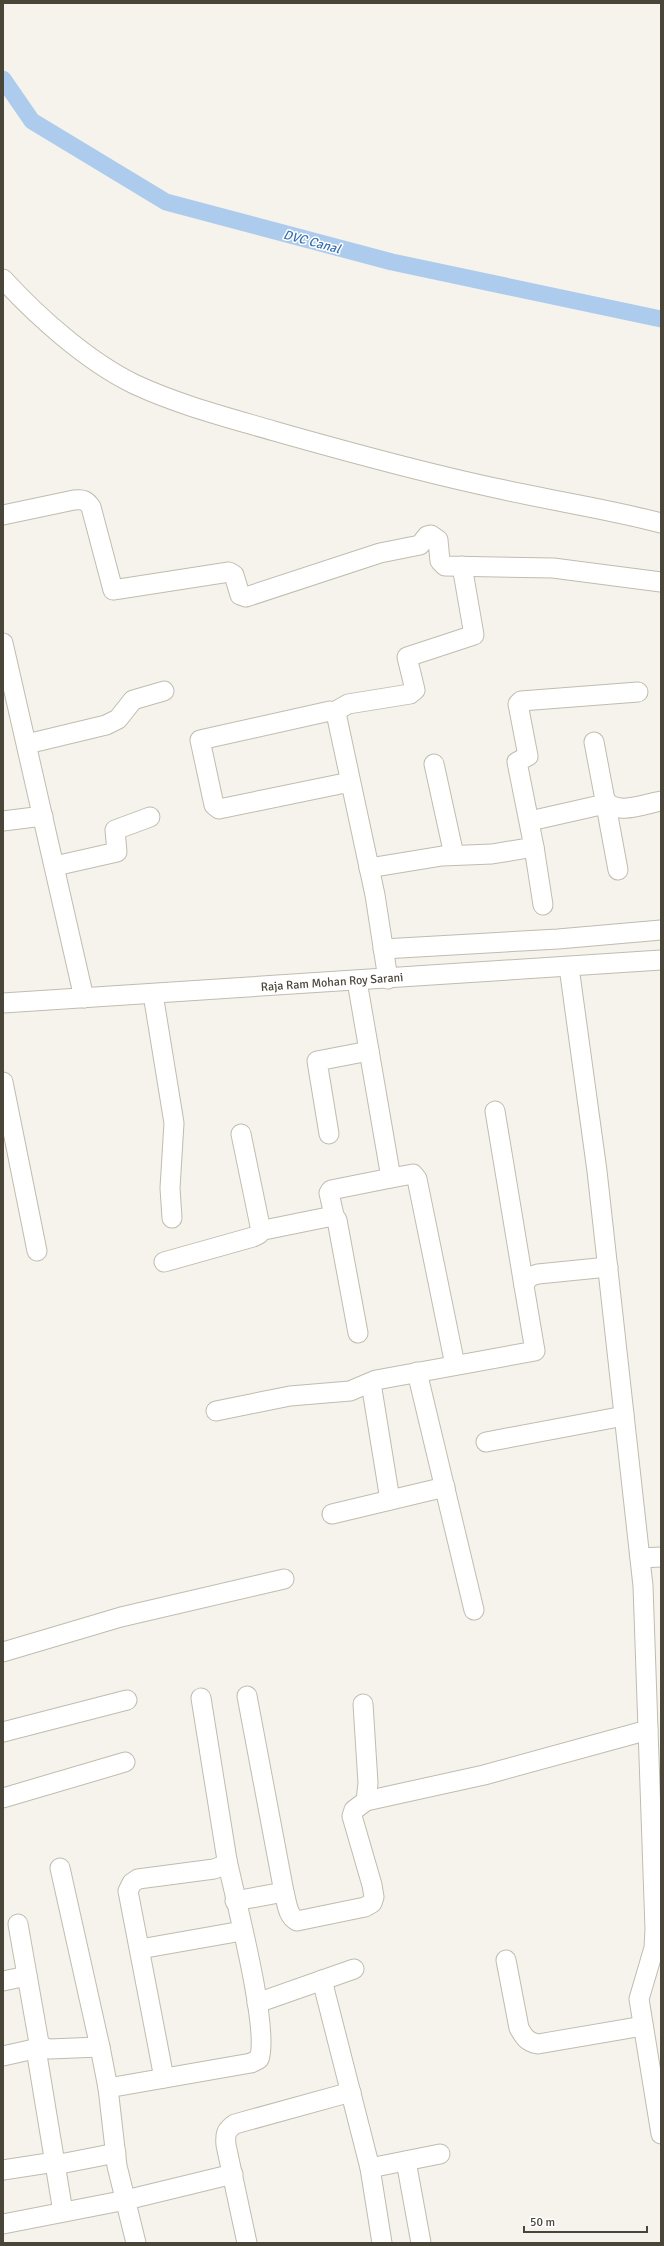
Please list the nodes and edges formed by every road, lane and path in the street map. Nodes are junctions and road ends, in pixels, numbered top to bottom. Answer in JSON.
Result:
{"nodes":[{"id":1,"x":3,"y":279,"type":"edge"},
{"id":2,"x":3,"y":515,"type":"edge"},
{"id":3,"x":661,"y":523,"type":"edge"},
{"id":4,"x":462,"y":566,"type":"junction"},
{"id":5,"x":661,"y":582,"type":"edge"},
{"id":6,"x":3,"y":643,"type":"edge"},
{"id":7,"x":164,"y":691,"type":"dead end"},
{"id":8,"x":638,"y":692,"type":"dead end"},
{"id":9,"x":9,"y":697,"type":"edge"},
{"id":10,"x":334,"y":712,"type":"junction"},
{"id":11,"x":594,"y":742,"type":"dead end"},
{"id":12,"x":27,"y":744,"type":"junction"},
{"id":13,"x":434,"y":764,"type":"dead end"},
{"id":14,"x":350,"y":782,"type":"junction"},
{"id":15,"x":661,"y":801,"type":"edge"},
{"id":16,"x":605,"y":802,"type":"junction"},
{"id":17,"x":43,"y":816,"type":"junction"},
{"id":18,"x":150,"y":817,"type":"dead end"},
{"id":19,"x":3,"y":821,"type":"edge"},
{"id":20,"x":530,"y":821,"type":"junction"},
{"id":21,"x":534,"y":847,"type":"junction"},
{"id":22,"x":454,"y":855,"type":"junction"},
{"id":23,"x":55,"y":866,"type":"junction"},
{"id":24,"x":369,"y":868,"type":"junction"},
{"id":25,"x":618,"y":870,"type":"dead end"},
{"id":26,"x":543,"y":905,"type":"dead end"},
{"id":27,"x":661,"y":930,"type":"edge"},
{"id":28,"x":383,"y":949,"type":"junction"},
{"id":29,"x":661,"y":960,"type":"edge"},
{"id":30,"x":569,"y":968,"type":"junction"},
{"id":31,"x":388,"y":979,"type":"junction"},
{"id":32,"x":357,"y":981,"type":"junction"},
{"id":33,"x":153,"y":994,"type":"junction"},
{"id":34,"x":84,"y":998,"type":"junction"},
{"id":35,"x":3,"y":1003,"type":"edge"},
{"id":36,"x":369,"y":1051,"type":"junction"},
{"id":37,"x":3,"y":1082,"type":"edge"},
{"id":38,"x":495,"y":1111,"type":"dead end"},
{"id":39,"x":241,"y":1134,"type":"dead end"},
{"id":40,"x":329,"y":1134,"type":"dead end"},
{"id":41,"x":391,"y":1178,"type":"junction"},
{"id":42,"x":334,"y":1216,"type":"junction"},
{"id":43,"x":172,"y":1218,"type":"dead end"},
{"id":44,"x":262,"y":1229,"type":"junction"},
{"id":45,"x":37,"y":1251,"type":"dead end"},
{"id":46,"x":164,"y":1262,"type":"dead end"},
{"id":47,"x":608,"y":1267,"type":"junction"},
{"id":48,"x":524,"y":1286,"type":"junction"},
{"id":49,"x":358,"y":1333,"type":"dead end"},
{"id":50,"x":455,"y":1365,"type":"junction"},
{"id":51,"x":417,"y":1372,"type":"junction"},
{"id":52,"x":371,"y":1383,"type":"junction"},
{"id":53,"x":216,"y":1411,"type":"dead end"},
{"id":54,"x":624,"y":1416,"type":"junction"},
{"id":55,"x":486,"y":1442,"type":"dead end"},
{"id":56,"x":445,"y":1487,"type":"junction"},
{"id":57,"x":390,"y":1500,"type":"junction"},
{"id":58,"x":332,"y":1514,"type":"dead end"},
{"id":59,"x":661,"y":1557,"type":"edge"},
{"id":60,"x":640,"y":1558,"type":"junction"},
{"id":61,"x":284,"y":1579,"type":"dead end"},
{"id":62,"x":474,"y":1610,"type":"dead end"},
{"id":63,"x":3,"y":1652,"type":"edge"},
{"id":64,"x":247,"y":1696,"type":"dead end"},
{"id":65,"x":201,"y":1698,"type":"dead end"},
{"id":66,"x":127,"y":1700,"type":"dead end"},
{"id":67,"x":363,"y":1704,"type":"dead end"},
{"id":68,"x":648,"y":1730,"type":"junction"},
{"id":69,"x":3,"y":1732,"type":"edge"},
{"id":70,"x":655,"y":1751,"type":"edge"},
{"id":71,"x":125,"y":1762,"type":"dead end"},
{"id":72,"x":3,"y":1798,"type":"edge"},
{"id":73,"x":366,"y":1801,"type":"junction"},
{"id":74,"x":227,"y":1860,"type":"junction"},
{"id":75,"x":60,"y":1868,"type":"dead end"},
{"id":76,"x":284,"y":1892,"type":"junction"},
{"id":77,"x":235,"y":1901,"type":"junction"},
{"id":78,"x":18,"y":1924,"type":"dead end"},
{"id":79,"x":242,"y":1931,"type":"junction"},
{"id":80,"x":140,"y":1949,"type":"junction"},
{"id":81,"x":506,"y":1960,"type":"dead end"},
{"id":82,"x":654,"y":1967,"type":"edge"},
{"id":83,"x":354,"y":1969,"type":"dead end"},
{"id":84,"x":27,"y":1976,"type":"junction"},
{"id":85,"x":3,"y":1980,"type":"edge"},
{"id":86,"x":322,"y":1980,"type":"junction"},
{"id":87,"x":257,"y":2003,"type":"junction"},
{"id":88,"x":644,"y":2026,"type":"junction"},
{"id":89,"x":100,"y":2047,"type":"junction"},
{"id":90,"x":39,"y":2048,"type":"junction"},
{"id":91,"x":3,"y":2056,"type":"edge"},
{"id":92,"x":164,"y":2078,"type":"junction"},
{"id":93,"x":108,"y":2088,"type":"junction"},
{"id":94,"x":351,"y":2092,"type":"junction"},
{"id":95,"x":661,"y":2134,"type":"edge"},
{"id":96,"x":116,"y":2153,"type":"junction"},
{"id":97,"x":440,"y":2154,"type":"dead end"},
{"id":98,"x":406,"y":2160,"type":"junction"},
{"id":99,"x":55,"y":2163,"type":"junction"},
{"id":100,"x":370,"y":2168,"type":"junction"},
{"id":101,"x":3,"y":2170,"type":"edge"},
{"id":102,"x":232,"y":2174,"type":"junction"},
{"id":103,"x":126,"y":2200,"type":"junction"},
{"id":104,"x":64,"y":2212,"type":"junction"},
{"id":105,"x":3,"y":2224,"type":"edge"},
{"id":106,"x":136,"y":2243,"type":"edge"},
{"id":107,"x":247,"y":2243,"type":"edge"},
{"id":108,"x":382,"y":2243,"type":"edge"},
{"id":109,"x":421,"y":2243,"type":"edge"}],
"edges":[{"from":1,"to":3,"type":"street"},
{"from":2,"to":4,"type":"street"},
{"from":4,"to":5,"type":"street"},
{"from":4,"to":10,"type":"street"},
{"from":6,"to":9,"type":"street"},
{"from":7,"to":12,"type":"street"},
{"from":8,"to":20,"type":"street"},
{"from":9,"to":12,"type":"street"},
{"from":10,"to":14,"type":"street"},
{"from":10,"to":14,"type":"street"},
{"from":11,"to":16,"type":"street"},
{"from":12,"to":17,"type":"street"},
{"from":13,"to":22,"type":"street"},
{"from":14,"to":24,"type":"street"},
{"from":15,"to":16,"type":"street"},
{"from":16,"to":20,"type":"street"},
{"from":16,"to":25,"type":"street"},
{"from":17,"to":19,"type":"street"},
{"from":17,"to":23,"type":"street"},
{"from":18,"to":23,"type":"street"},
{"from":20,"to":21,"type":"street"},
{"from":21,"to":22,"type":"street"},
{"from":21,"to":26,"type":"street"},
{"from":22,"to":24,"type":"street"},
{"from":23,"to":34,"type":"street"},
{"from":24,"to":28,"type":"street"},
{"from":27,"to":28,"type":"street"},
{"from":28,"to":31,"type":"street"},
{"from":29,"to":30,"type":"street","name":"Raja Ram Mohan Roy Sarani"},
{"from":30,"to":31,"type":"street","name":"Raja Ram Mohan Roy Sarani"},
{"from":30,"to":47,"type":"street"},
{"from":31,"to":32,"type":"street","name":"Raja Ram Mohan Roy Sarani"},
{"from":32,"to":33,"type":"street","name":"Raja Ram Mohan Roy Sarani"},
{"from":32,"to":36,"type":"street"},
{"from":33,"to":34,"type":"street","name":"Raja Ram Mohan Roy Sarani"},
{"from":33,"to":43,"type":"street"},
{"from":34,"to":35,"type":"street","name":"Raja Ram Mohan Roy Sarani"},
{"from":36,"to":40,"type":"street"},
{"from":36,"to":41,"type":"street"},
{"from":37,"to":45,"type":"street"},
{"from":38,"to":48,"type":"street"},
{"from":39,"to":44,"type":"street"},
{"from":41,"to":42,"type":"street"},
{"from":41,"to":50,"type":"street"},
{"from":42,"to":44,"type":"street"},
{"from":42,"to":49,"type":"street"},
{"from":44,"to":46,"type":"street"},
{"from":47,"to":48,"type":"street"},
{"from":47,"to":54,"type":"street"},
{"from":48,"to":50,"type":"street"},
{"from":50,"to":51,"type":"street"},
{"from":51,"to":52,"type":"street"},
{"from":51,"to":56,"type":"street"},
{"from":52,"to":53,"type":"street"},
{"from":52,"to":57,"type":"street"},
{"from":54,"to":55,"type":"street"},
{"from":54,"to":60,"type":"street"},
{"from":56,"to":57,"type":"street"},
{"from":56,"to":62,"type":"street"},
{"from":57,"to":58,"type":"street"},
{"from":59,"to":60,"type":"street"},
{"from":60,"to":68,"type":"street"},
{"from":61,"to":63,"type":"street"},
{"from":64,"to":76,"type":"street"},
{"from":65,"to":74,"type":"street"},
{"from":66,"to":69,"type":"street"},
{"from":67,"to":73,"type":"street"},
{"from":68,"to":70,"type":"street"},
{"from":68,"to":73,"type":"street"},
{"from":70,"to":82,"type":"street"},
{"from":71,"to":72,"type":"street"},
{"from":73,"to":76,"type":"street"},
{"from":74,"to":77,"type":"street"},
{"from":74,"to":80,"type":"street"},
{"from":75,"to":89,"type":"street"},
{"from":76,"to":77,"type":"street"},
{"from":77,"to":79,"type":"street"},
{"from":78,"to":84,"type":"street"},
{"from":79,"to":80,"type":"street"},
{"from":79,"to":87,"type":"street"},
{"from":80,"to":92,"type":"street"},
{"from":81,"to":88,"type":"street"},
{"from":82,"to":88,"type":"street"},
{"from":83,"to":86,"type":"street"},
{"from":84,"to":85,"type":"street"},
{"from":84,"to":90,"type":"street"},
{"from":86,"to":87,"type":"street"},
{"from":86,"to":94,"type":"street"},
{"from":87,"to":92,"type":"street"},
{"from":88,"to":95,"type":"street"},
{"from":89,"to":90,"type":"street"},
{"from":89,"to":93,"type":"street"},
{"from":90,"to":91,"type":"street"},
{"from":90,"to":99,"type":"street"},
{"from":92,"to":93,"type":"street"},
{"from":93,"to":96,"type":"street"},
{"from":94,"to":100,"type":"street"},
{"from":94,"to":102,"type":"street"},
{"from":96,"to":99,"type":"street"},
{"from":96,"to":103,"type":"street"},
{"from":97,"to":98,"type":"street"},
{"from":98,"to":100,"type":"street"},
{"from":98,"to":109,"type":"street"},
{"from":99,"to":101,"type":"street"},
{"from":99,"to":104,"type":"street"},
{"from":100,"to":108,"type":"street"},
{"from":102,"to":103,"type":"street"},
{"from":102,"to":107,"type":"street"},
{"from":103,"to":104,"type":"street"},
{"from":103,"to":106,"type":"street"},
{"from":104,"to":105,"type":"street"}]}
